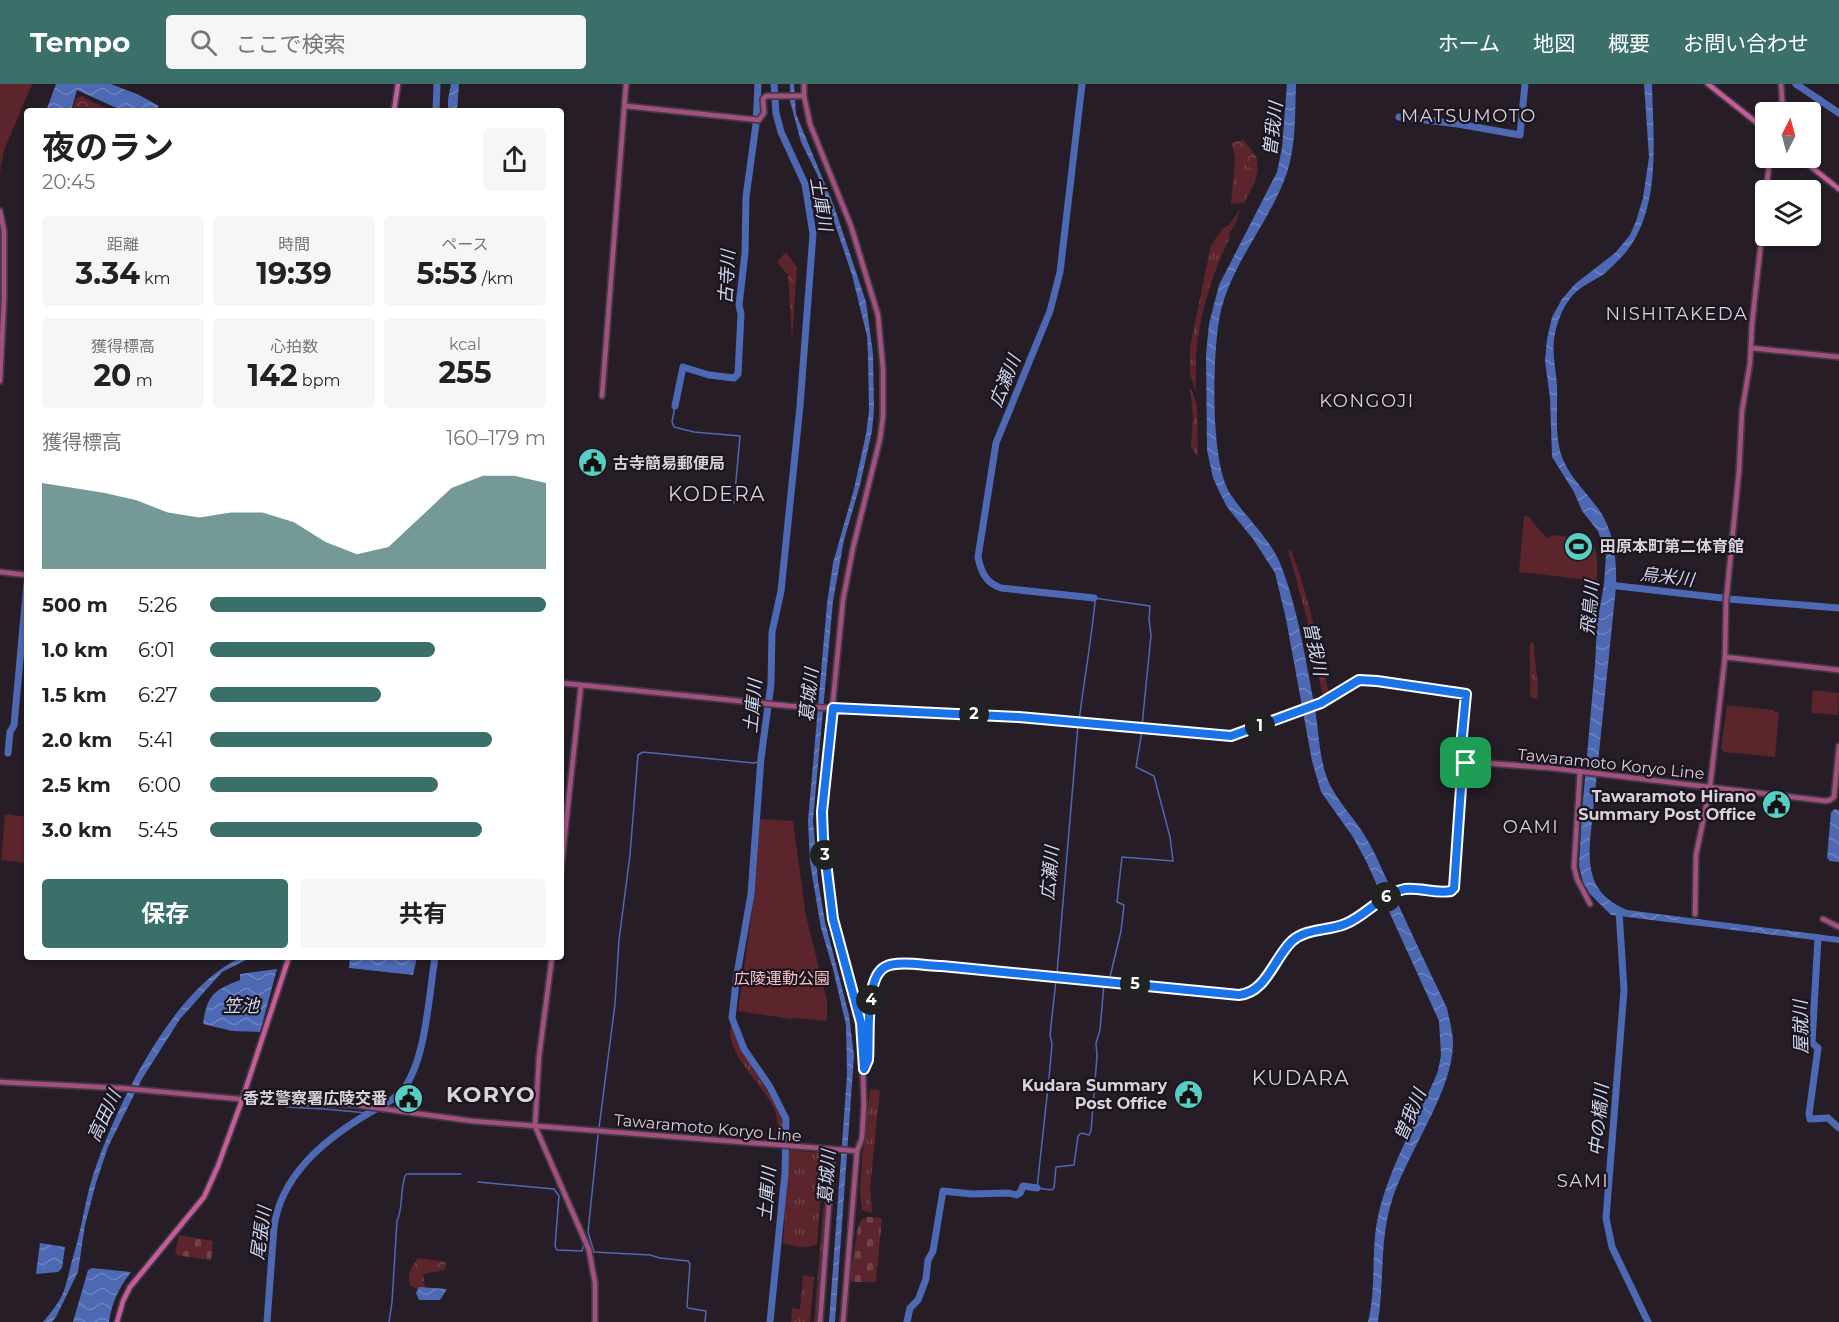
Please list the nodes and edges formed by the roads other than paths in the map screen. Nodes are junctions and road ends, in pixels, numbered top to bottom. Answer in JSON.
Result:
{"nodes":[{"id":1,"x":398,"y":84,"type":"edge"},
{"id":2,"x":626,"y":84,"type":"edge"},
{"id":3,"x":804,"y":84,"type":"edge"},
{"id":4,"x":1708,"y":84,"type":"edge"},
{"id":5,"x":1780,"y":84,"type":"edge"},
{"id":6,"x":804,"y":96,"type":"junction"},
{"id":7,"x":1782,"y":102,"type":"edge"},
{"id":8,"x":626,"y":106,"type":"junction"},
{"id":9,"x":394,"y":108,"type":"edge"},
{"id":10,"x":1755,"y":121,"type":"edge"},
{"id":11,"x":1813,"y":168,"type":"edge"},
{"id":12,"x":1839,"y":189,"type":"edge"},
{"id":13,"x":0,"y":211,"type":"edge"},
{"id":14,"x":1760,"y":246,"type":"edge"},
{"id":15,"x":1751,"y":348,"type":"junction"},
{"id":16,"x":1839,"y":357,"type":"edge"},
{"id":17,"x":0,"y":381,"type":"edge"},
{"id":18,"x":602,"y":396,"type":"dead end"},
{"id":19,"x":0,"y":572,"type":"edge"},
{"id":20,"x":24,"y":575,"type":"edge"},
{"id":21,"x":1725,"y":657,"type":"junction"},
{"id":22,"x":1839,"y":670,"type":"edge"},
{"id":23,"x":564,"y":683,"type":"edge"},
{"id":24,"x":581,"y":686,"type":"junction"},
{"id":25,"x":833,"y":708,"type":"junction"},
{"id":26,"x":1839,"y":746,"type":"edge"},
{"id":27,"x":1466,"y":763,"type":"junction"},
{"id":28,"x":1580,"y":771,"type":"junction"},
{"id":29,"x":1710,"y":787,"type":"junction"},
{"id":30,"x":564,"y":842,"type":"edge"},
{"id":31,"x":1590,"y":904,"type":"dead end"},
{"id":32,"x":1695,"y":914,"type":"dead end"},
{"id":33,"x":1823,"y":919,"type":"dead end"},
{"id":34,"x":1839,"y":927,"type":"edge"},
{"id":35,"x":288,"y":960,"type":"edge"},
{"id":36,"x":552,"y":960,"type":"edge"},
{"id":37,"x":864,"y":1069,"type":"junction"},
{"id":38,"x":0,"y":1082,"type":"edge"},
{"id":39,"x":242,"y":1100,"type":"junction"},
{"id":40,"x":535,"y":1126,"type":"junction"},
{"id":41,"x":835,"y":1150,"type":"junction"},
{"id":42,"x":856,"y":1151,"type":"junction"},
{"id":43,"x":117,"y":1322,"type":"edge"},
{"id":44,"x":595,"y":1322,"type":"edge"},
{"id":45,"x":820,"y":1322,"type":"edge"},
{"id":46,"x":843,"y":1322,"type":"edge"}],
"edges":[{"from":1,"to":9,"type":"main road"},
{"from":2,"to":8,"type":"main road"},
{"from":3,"to":6,"type":"main road"},
{"from":4,"to":10,"type":"main road"},
{"from":5,"to":7,"type":"main road"},
{"from":6,"to":8,"type":"main road"},
{"from":6,"to":25,"type":"main road"},
{"from":8,"to":18,"type":"main road"},
{"from":11,"to":12,"type":"main road"},
{"from":13,"to":17,"type":"main road"},
{"from":14,"to":15,"type":"main road"},
{"from":15,"to":16,"type":"main road"},
{"from":15,"to":21,"type":"main road"},
{"from":19,"to":20,"type":"main road"},
{"from":21,"to":22,"type":"main road"},
{"from":21,"to":29,"type":"main road"},
{"from":23,"to":24,"type":"main road"},
{"from":24,"to":25,"type":"main road"},
{"from":24,"to":30,"type":"main road"},
{"from":25,"to":27,"type":"main road"},
{"from":25,"to":37,"type":"main road"},
{"from":26,"to":29,"type":"main road","name":"Tawaramoto Koryo Line"},
{"from":27,"to":28,"type":"main road","name":"Tawaramoto Koryo Line"},
{"from":27,"to":37,"type":"main road"},
{"from":28,"to":29,"type":"main road","name":"Tawaramoto Koryo Line"},
{"from":28,"to":31,"type":"main road"},
{"from":29,"to":32,"type":"main road"},
{"from":33,"to":34,"type":"main road"},
{"from":35,"to":39,"type":"main road"},
{"from":36,"to":40,"type":"main road"},
{"from":37,"to":42,"type":"main road"},
{"from":38,"to":39,"type":"main road","name":"Tawaramoto Koryo Line"},
{"from":39,"to":40,"type":"main road","name":"Tawaramoto Koryo Line"},
{"from":39,"to":43,"type":"main road"},
{"from":40,"to":41,"type":"main road","name":"Tawaramoto Koryo Line"},
{"from":40,"to":44,"type":"main road"},
{"from":41,"to":42,"type":"main road","name":"Tawaramoto Koryo Line"},
{"from":41,"to":45,"type":"main road"},
{"from":42,"to":46,"type":"main road"}]}
